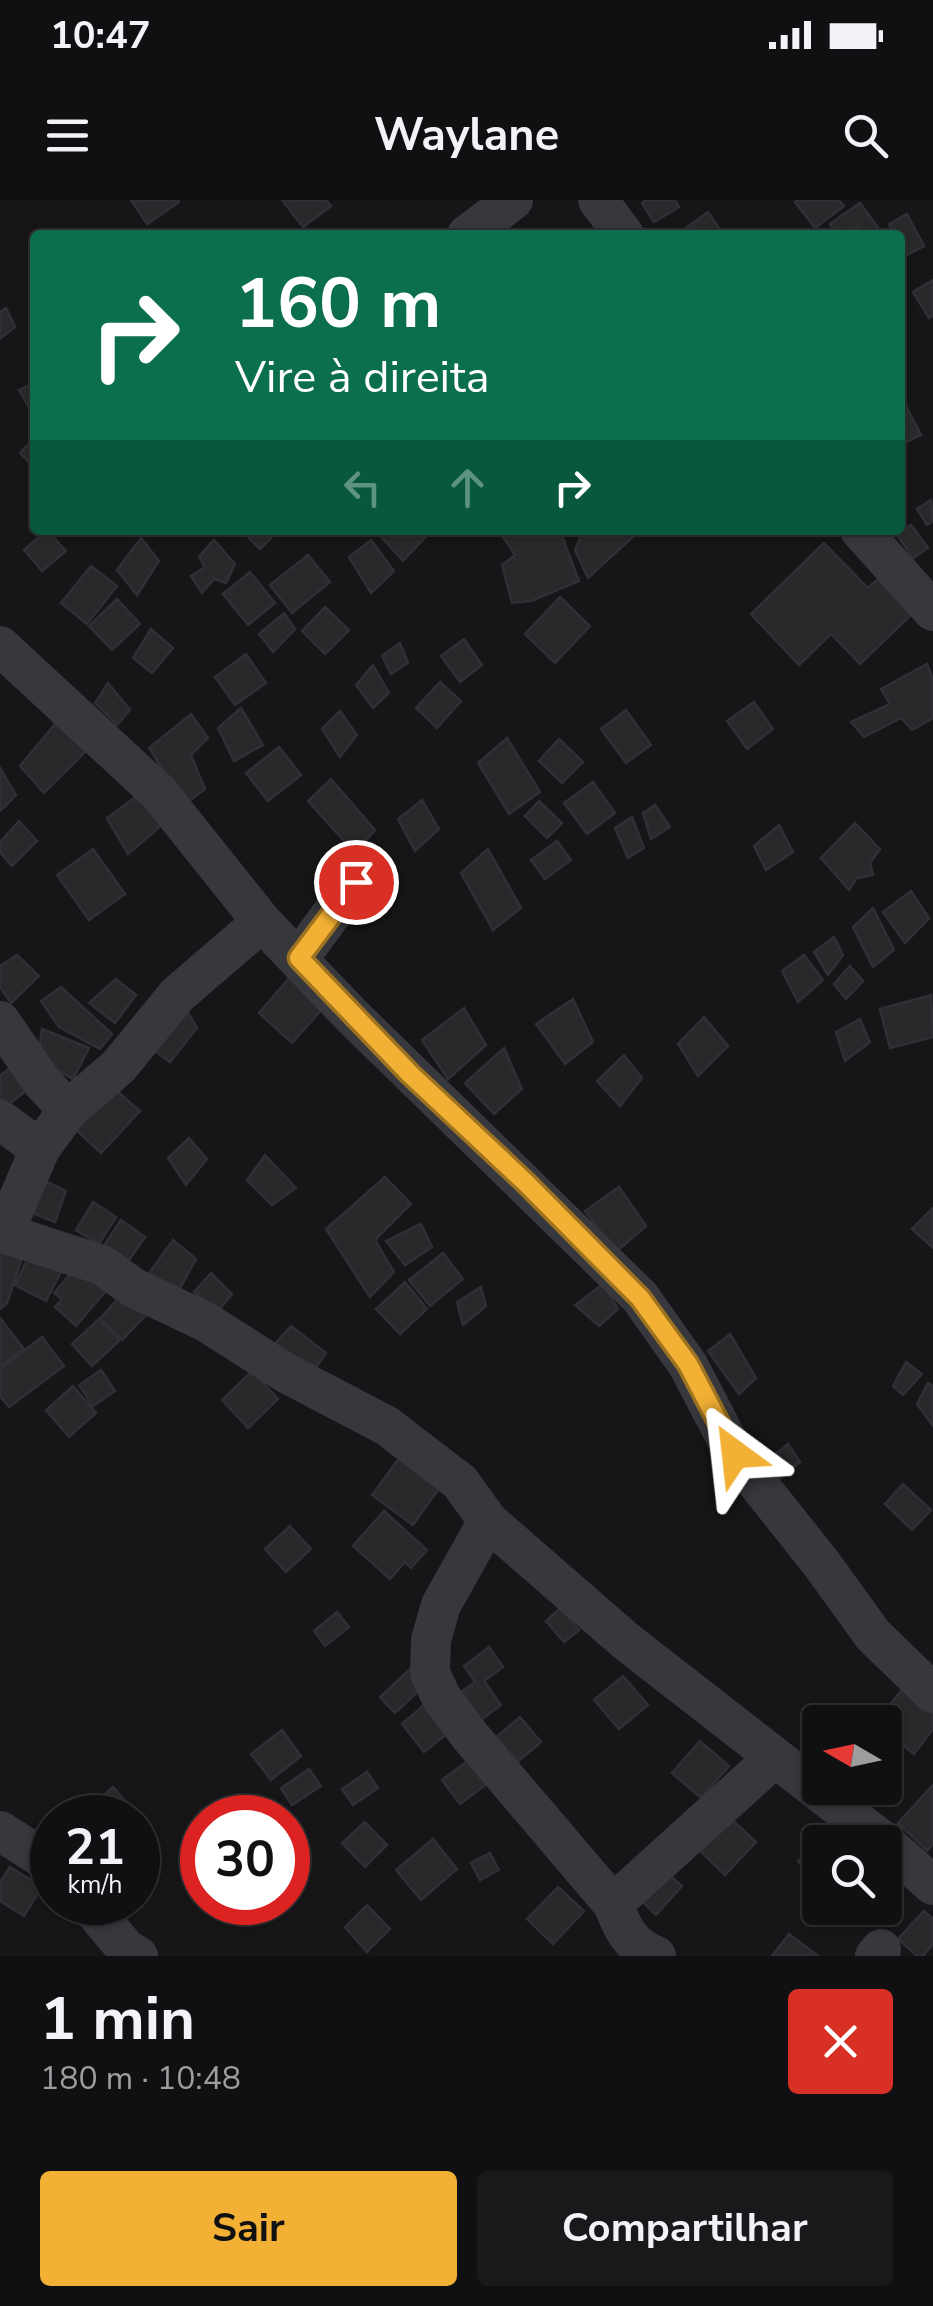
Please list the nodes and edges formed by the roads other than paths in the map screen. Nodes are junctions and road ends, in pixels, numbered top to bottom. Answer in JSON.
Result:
{"nodes":[{"id":1,"x":513,"y":200,"type":"edge"},
{"id":2,"x":598,"y":200,"type":"edge"},
{"id":3,"x":473,"y":230,"type":"edge"},
{"id":4,"x":620,"y":230,"type":"edge"},
{"id":5,"x":865,"y":535,"type":"edge"},
{"id":6,"x":933,"y":611,"type":"edge"},
{"id":7,"x":0,"y":646,"type":"edge"},
{"id":8,"x":356,"y":882,"type":"dead end"},
{"id":9,"x":262,"y":922,"type":"junction"},
{"id":10,"x":299,"y":958,"type":"junction"},
{"id":11,"x":0,"y":1020,"type":"edge"},
{"id":12,"x":68,"y":1110,"type":"junction"},
{"id":13,"x":0,"y":1120,"type":"edge"},
{"id":14,"x":40,"y":1148,"type":"junction"},
{"id":15,"x":2,"y":1233,"type":"edge"},
{"id":16,"x":488,"y":1522,"type":"junction"},
{"id":17,"x":933,"y":1693,"type":"edge"},
{"id":18,"x":773,"y":1759,"type":"junction"},
{"id":19,"x":862,"y":1825,"type":"edge"},
{"id":20,"x":0,"y":1831,"type":"edge"},
{"id":21,"x":30,"y":1849,"type":"edge"},
{"id":22,"x":902,"y":1858,"type":"edge"},
{"id":23,"x":933,"y":1885,"type":"edge"},
{"id":24,"x":613,"y":1904,"type":"junction"},
{"id":25,"x":106,"y":1925,"type":"edge"},
{"id":26,"x":138,"y":1956,"type":"edge"},
{"id":27,"x":656,"y":1956,"type":"edge"}],
"edges":[{"from":1,"to":3,"type":"street"},
{"from":2,"to":4,"type":"street"},
{"from":5,"to":6,"type":"street"},
{"from":7,"to":9,"type":"street"},
{"from":8,"to":10,"type":"street"},
{"from":9,"to":10,"type":"street"},
{"from":9,"to":12,"type":"street"},
{"from":10,"to":17,"type":"street"},
{"from":11,"to":12,"type":"street"},
{"from":12,"to":14,"type":"street"},
{"from":13,"to":14,"type":"street"},
{"from":14,"to":15,"type":"street"},
{"from":15,"to":16,"type":"street"},
{"from":16,"to":18,"type":"street"},
{"from":16,"to":24,"type":"street"},
{"from":18,"to":19,"type":"street"},
{"from":18,"to":24,"type":"street"},
{"from":20,"to":21,"type":"street"},
{"from":22,"to":23,"type":"street"},
{"from":24,"to":27,"type":"street"},
{"from":25,"to":26,"type":"street"}]}
